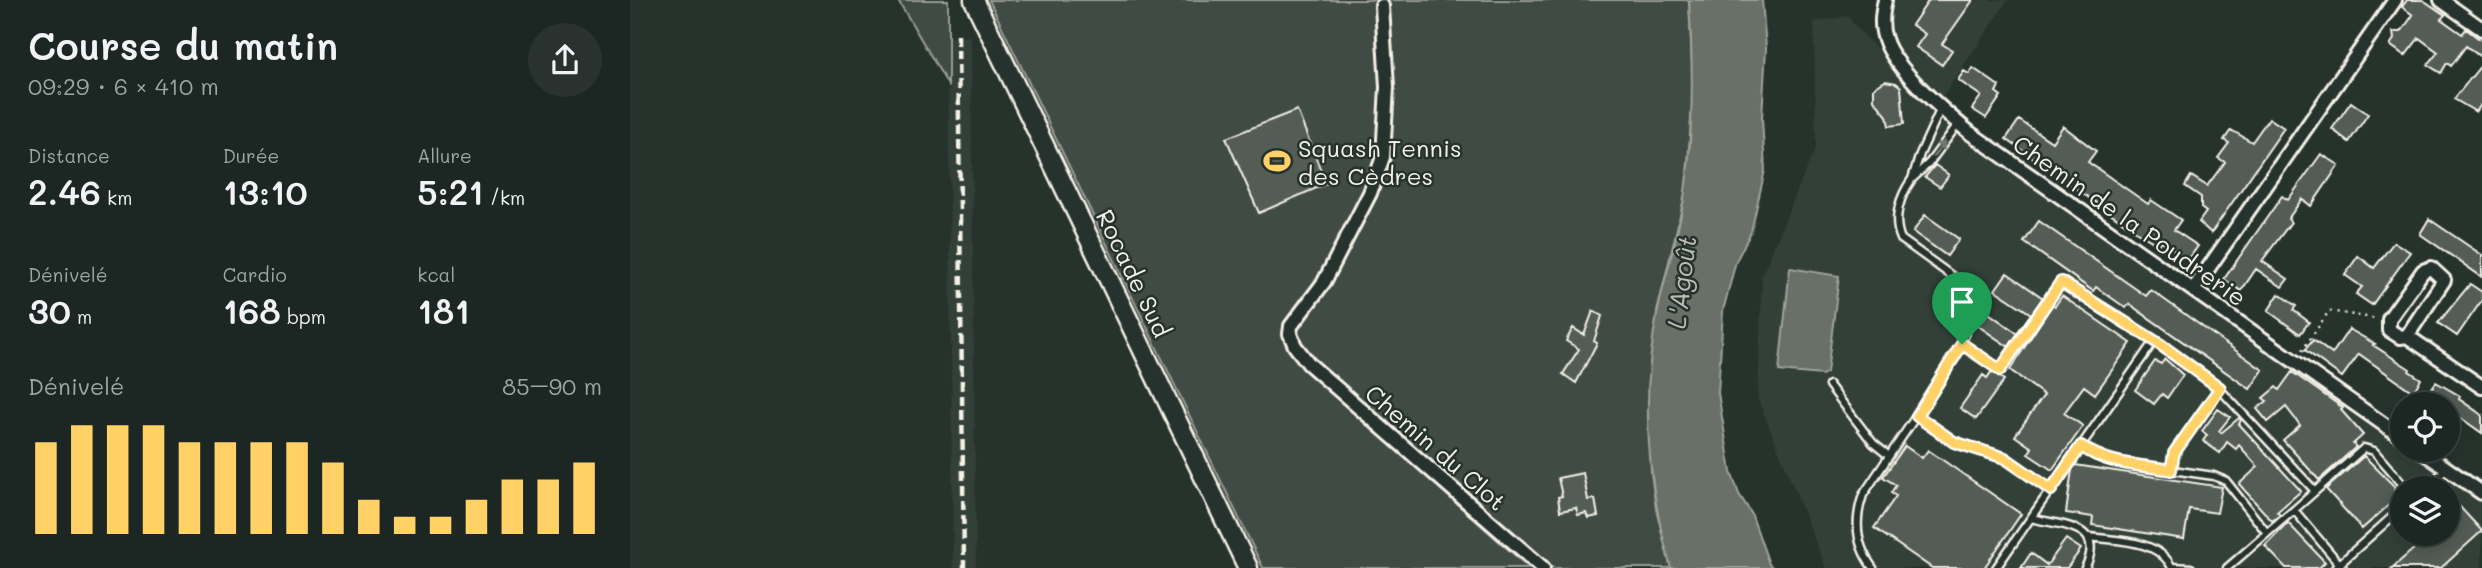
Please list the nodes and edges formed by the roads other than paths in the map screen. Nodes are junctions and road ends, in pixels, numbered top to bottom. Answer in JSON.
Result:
{"nodes":[{"id":1,"x":974,"y":0,"type":"edge"},
{"id":2,"x":1885,"y":0,"type":"edge"},
{"id":3,"x":2395,"y":0,"type":"edge"},
{"id":4,"x":2441,"y":0,"type":"edge"},
{"id":5,"x":1382,"y":6,"type":"dead end"},
{"id":6,"x":2482,"y":29,"type":"edge"},
{"id":7,"x":1941,"y":108,"type":"junction"},
{"id":8,"x":1958,"y":123,"type":"junction"},
{"id":9,"x":1912,"y":179,"type":"junction"},
{"id":10,"x":2193,"y":290,"type":"junction"},
{"id":11,"x":2407,"y":336,"type":"junction"},
{"id":12,"x":2154,"y":341,"type":"junction"},
{"id":13,"x":1962,"y":344,"type":"junction"},
{"id":14,"x":1829,"y":385,"type":"dead end"},
{"id":15,"x":2482,"y":387,"type":"edge"},
{"id":16,"x":2220,"y":388,"type":"junction"},
{"id":17,"x":1917,"y":416,"type":"junction"},
{"id":18,"x":2390,"y":429,"type":"edge"},
{"id":19,"x":2081,"y":446,"type":"junction"},
{"id":20,"x":1889,"y":456,"type":"junction"},
{"id":21,"x":2437,"y":462,"type":"edge"},
{"id":22,"x":2447,"y":469,"type":"junction"},
{"id":23,"x":2171,"y":470,"type":"junction"},
{"id":24,"x":2395,"y":476,"type":"edge"},
{"id":25,"x":2439,"y":476,"type":"edge"},
{"id":26,"x":2051,"y":490,"type":"junction"},
{"id":27,"x":2315,"y":491,"type":"junction"},
{"id":28,"x":2482,"y":493,"type":"edge"},
{"id":29,"x":2294,"y":510,"type":"junction"},
{"id":30,"x":2031,"y":518,"type":"junction"},
{"id":31,"x":2390,"y":520,"type":"edge"},
{"id":32,"x":2267,"y":533,"type":"junction"},
{"id":33,"x":2089,"y":537,"type":"junction"},
{"id":34,"x":2339,"y":567,"type":"edge"},
{"id":35,"x":1248,"y":568,"type":"edge"},
{"id":36,"x":1543,"y":568,"type":"edge"},
{"id":37,"x":1873,"y":568,"type":"edge"},
{"id":38,"x":1996,"y":568,"type":"edge"},
{"id":39,"x":2085,"y":568,"type":"edge"},
{"id":40,"x":2172,"y":568,"type":"edge"},
{"id":41,"x":2191,"y":568,"type":"edge"},
{"id":42,"x":2227,"y":568,"type":"edge"}],
"edges":[{"from":1,"to":35,"type":"main road","name":"Rocade Sud"},
{"from":2,"to":7,"type":"street","name":"Chemin de la Poudrerie"},
{"from":3,"to":10,"type":"street"},
{"from":4,"to":6,"type":"street"},
{"from":5,"to":36,"type":"street","name":"Chemin du Clot"},
{"from":7,"to":8,"type":"street","name":"Chemin de la Poudrerie"},
{"from":7,"to":9,"type":"lane"},
{"from":9,"to":8,"type":"lane","one_way":true},
{"from":8,"to":10,"type":"street","name":"Chemin de la Poudrerie"},
{"from":9,"to":13,"type":"lane"},
{"from":10,"to":18,"type":"street","name":"Chemin de la Poudrerie"},
{"from":11,"to":11,"type":"street"},
{"from":11,"to":15,"type":"street"},
{"from":12,"to":13,"type":"lane"},
{"from":12,"to":16,"type":"lane"},
{"from":12,"to":19,"type":"lane"},
{"from":13,"to":17,"type":"lane"},
{"from":14,"to":20,"type":"lane"},
{"from":16,"to":23,"type":"lane"},
{"from":16,"to":27,"type":"lane"},
{"from":17,"to":20,"type":"lane"},
{"from":17,"to":26,"type":"lane"},
{"from":19,"to":23,"type":"lane"},
{"from":19,"to":26,"type":"lane"},
{"from":20,"to":37,"type":"lane"},
{"from":21,"to":22,"type":"street"},
{"from":22,"to":25,"type":"lane"},
{"from":22,"to":28,"type":"street"},
{"from":23,"to":32,"type":"lane"},
{"from":24,"to":27,"type":"lane"},
{"from":26,"to":30,"type":"lane"},
{"from":27,"to":29,"type":"lane"},
{"from":29,"to":32,"type":"lane"},
{"from":29,"to":34,"type":"lane"},
{"from":30,"to":33,"type":"lane"},
{"from":30,"to":38,"type":"lane"},
{"from":31,"to":34,"type":"lane"},
{"from":32,"to":42,"type":"lane"},
{"from":33,"to":39,"type":"lane"},
{"from":33,"to":40,"type":"lane"},
{"from":40,"to":41,"type":"lane"}]}
